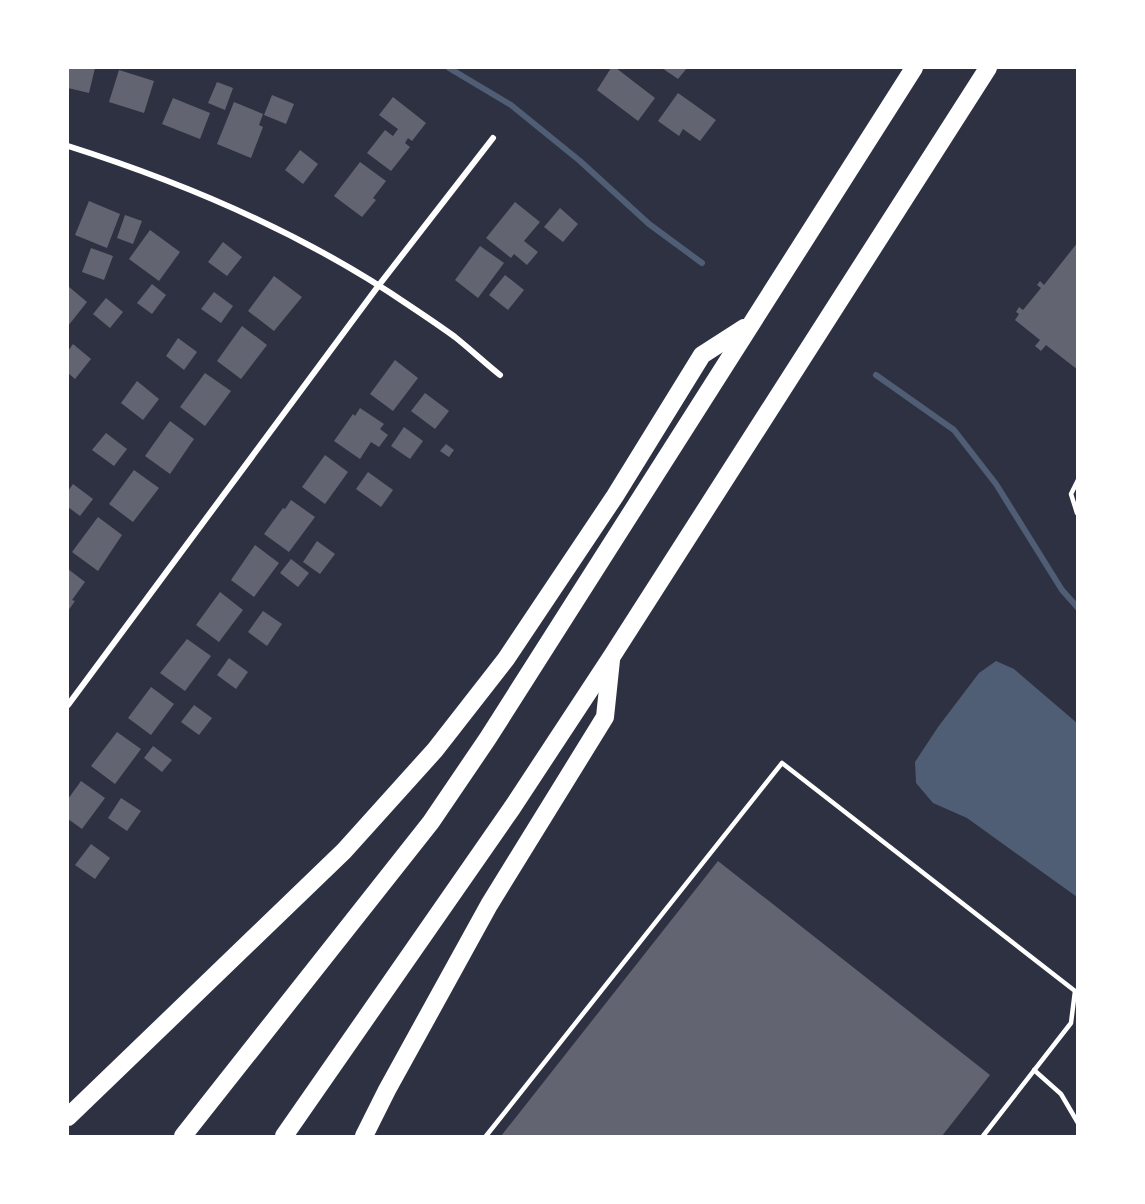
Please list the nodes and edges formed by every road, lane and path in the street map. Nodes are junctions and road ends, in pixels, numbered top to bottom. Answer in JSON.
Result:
{"nodes":[{"id":1,"x":914,"y":68,"type":"edge"},
{"id":2,"x":988,"y":68,"type":"edge"},
{"id":3,"x":493,"y":138,"type":"dead end"},
{"id":4,"x":68,"y":146,"type":"edge"},
{"id":5,"x":379,"y":285,"type":"junction"},
{"id":6,"x":750,"y":324,"type":"junction"},
{"id":7,"x":500,"y":375,"type":"dead end"},
{"id":8,"x":1077,"y":480,"type":"edge"},
{"id":9,"x":1077,"y":513,"type":"edge"},
{"id":10,"x":612,"y":656,"type":"junction"},
{"id":11,"x":68,"y":705,"type":"edge"},
{"id":12,"x":1035,"y":1070,"type":"junction"},
{"id":13,"x":68,"y":1117,"type":"edge"},
{"id":14,"x":1077,"y":1123,"type":"edge"},
{"id":15,"x":183,"y":1137,"type":"edge"},
{"id":16,"x":284,"y":1137,"type":"edge"},
{"id":17,"x":364,"y":1137,"type":"edge"},
{"id":18,"x":486,"y":1137,"type":"edge"},
{"id":19,"x":983,"y":1137,"type":"edge"}],
"edges":[{"from":1,"to":6,"type":"highway"},
{"from":2,"to":10,"type":"highway"},
{"from":3,"to":5,"type":"street"},
{"from":4,"to":5,"type":"street"},
{"from":5,"to":7,"type":"street"},
{"from":5,"to":11,"type":"street"},
{"from":6,"to":13,"type":"highway"},
{"from":6,"to":15,"type":"highway"},
{"from":8,"to":9,"type":"lane"},
{"from":10,"to":16,"type":"highway"},
{"from":10,"to":17,"type":"highway"},
{"from":12,"to":14,"type":"lane"},
{"from":12,"to":18,"type":"lane"},
{"from":12,"to":19,"type":"lane"}]}
